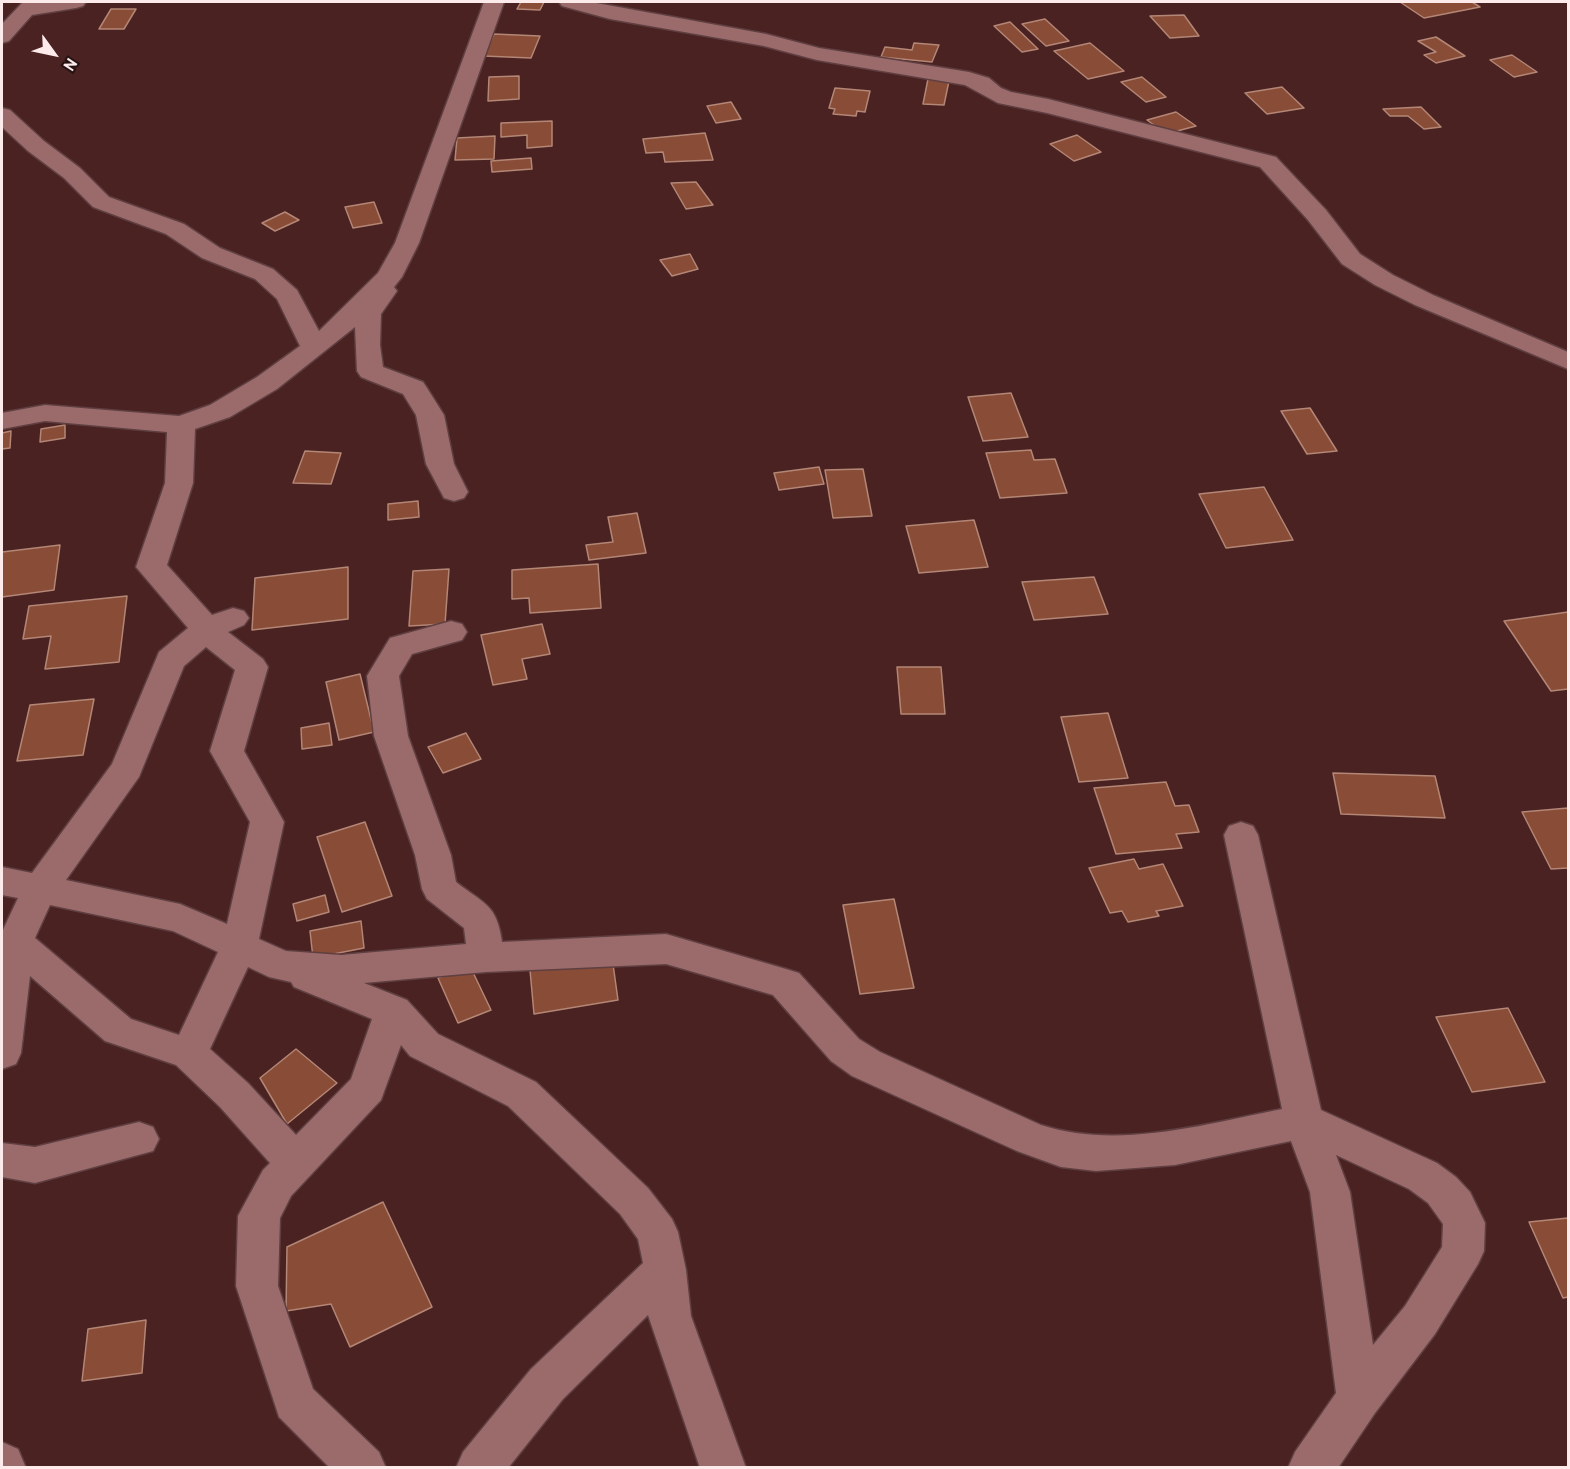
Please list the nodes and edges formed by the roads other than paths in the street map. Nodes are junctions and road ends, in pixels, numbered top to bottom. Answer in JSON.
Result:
{"nodes":[{"id":1,"x":76,"y":2,"type":"edge"},
{"id":2,"x":495,"y":2,"type":"edge"},
{"id":3,"x":569,"y":2,"type":"edge"},
{"id":4,"x":30,"y":6,"type":"edge"},
{"id":5,"x":2,"y":37,"type":"edge"},
{"id":6,"x":2,"y":115,"type":"edge"},
{"id":7,"x":389,"y":277,"type":"junction"},
{"id":8,"x":314,"y":348,"type":"junction"},
{"id":9,"x":1569,"y":361,"type":"edge"},
{"id":10,"x":2,"y":421,"type":"edge"},
{"id":11,"x":182,"y":424,"type":"junction"},
{"id":12,"x":454,"y":492,"type":"dead end"},
{"id":13,"x":220,"y":624,"type":"junction"},
{"id":14,"x":451,"y":632,"type":"dead end"},
{"id":15,"x":1241,"y":835,"type":"dead end"},
{"id":16,"x":2,"y":881,"type":"edge"},
{"id":17,"x":40,"y":889,"type":"junction"},
{"id":18,"x":15,"y":942,"type":"junction"},
{"id":19,"x":239,"y":946,"type":"junction"},
{"id":20,"x":486,"y":957,"type":"junction"},
{"id":21,"x":282,"y":966,"type":"junction"},
{"id":22,"x":394,"y":1011,"type":"junction"},
{"id":23,"x":2,"y":1053,"type":"edge"},
{"id":24,"x":189,"y":1054,"type":"junction"},
{"id":25,"x":1304,"y":1121,"type":"junction"},
{"id":26,"x":139,"y":1138,"type":"dead end"},
{"id":27,"x":2,"y":1160,"type":"edge"},
{"id":28,"x":296,"y":1163,"type":"junction"},
{"id":29,"x":665,"y":1270,"type":"junction"},
{"id":30,"x":1359,"y":1398,"type":"junction"},
{"id":31,"x":363,"y":1467,"type":"edge"},
{"id":32,"x":479,"y":1467,"type":"edge"},
{"id":33,"x":723,"y":1467,"type":"edge"},
{"id":34,"x":1311,"y":1467,"type":"edge"}],
"edges":[{"from":1,"to":4,"type":"street"},
{"from":2,"to":7,"type":"street"},
{"from":3,"to":9,"type":"street"},
{"from":4,"to":5,"type":"street"},
{"from":6,"to":8,"type":"street"},
{"from":7,"to":8,"type":"street"},
{"from":7,"to":12,"type":"street"},
{"from":8,"to":11,"type":"street"},
{"from":10,"to":11,"type":"street"},
{"from":11,"to":13,"type":"street"},
{"from":13,"to":17,"type":"street"},
{"from":13,"to":19,"type":"street"},
{"from":14,"to":20,"type":"street"},
{"from":15,"to":25,"type":"street"},
{"from":16,"to":17,"type":"street"},
{"from":17,"to":18,"type":"street"},
{"from":17,"to":19,"type":"street"},
{"from":18,"to":23,"type":"street"},
{"from":18,"to":24,"type":"street"},
{"from":19,"to":21,"type":"street"},
{"from":19,"to":24,"type":"street"},
{"from":20,"to":21,"type":"street"},
{"from":20,"to":25,"type":"street"},
{"from":21,"to":22,"type":"street"},
{"from":22,"to":28,"type":"street"},
{"from":22,"to":29,"type":"street"},
{"from":24,"to":28,"type":"street"},
{"from":25,"to":30,"type":"street"},
{"from":25,"to":30,"type":"street"},
{"from":26,"to":27,"type":"street"},
{"from":28,"to":31,"type":"street"},
{"from":29,"to":32,"type":"street"},
{"from":29,"to":33,"type":"street"},
{"from":30,"to":34,"type":"street"}]}
